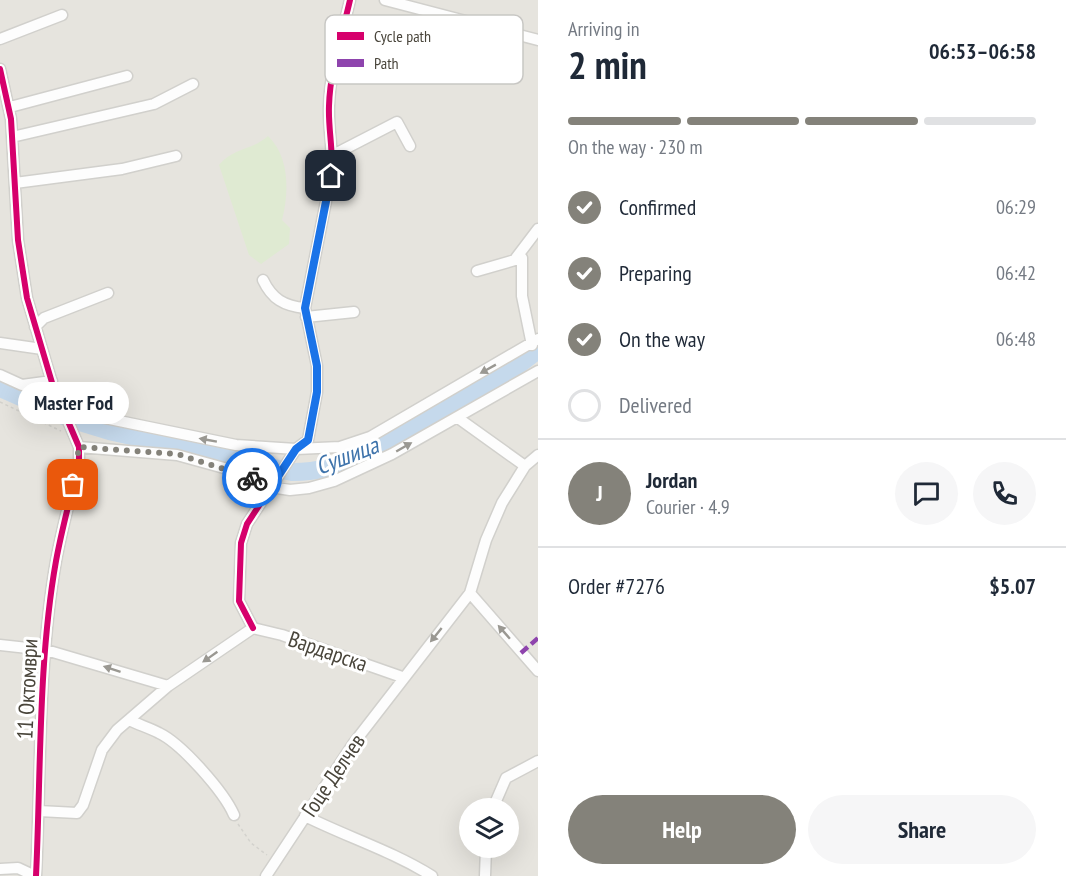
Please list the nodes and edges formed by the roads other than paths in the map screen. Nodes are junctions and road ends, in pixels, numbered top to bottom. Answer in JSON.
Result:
{"nodes":[{"id":1,"x":350,"y":0,"type":"edge"},
{"id":2,"x":385,"y":0,"type":"edge"},
{"id":3,"x":62,"y":15,"type":"dead end"},
{"id":4,"x":346,"y":15,"type":"edge"},
{"id":5,"x":442,"y":15,"type":"edge"},
{"id":6,"x":523,"y":36,"type":"edge"},
{"id":7,"x":0,"y":39,"type":"edge"},
{"id":8,"x":538,"y":40,"type":"edge"},
{"id":9,"x":0,"y":69,"type":"edge"},
{"id":10,"x":128,"y":76,"type":"dead end"},
{"id":11,"x":193,"y":84,"type":"dead end"},
{"id":12,"x":330,"y":84,"type":"edge"},
{"id":13,"x":10,"y":107,"type":"junction"},
{"id":14,"x":12,"y":137,"type":"junction"},
{"id":15,"x":410,"y":146,"type":"dead end"},
{"id":16,"x":333,"y":155,"type":"junction"},
{"id":17,"x":176,"y":156,"type":"dead end"},
{"id":18,"x":15,"y":183,"type":"junction"},
{"id":19,"x":538,"y":229,"type":"edge"},
{"id":20,"x":516,"y":258,"type":"junction"},
{"id":21,"x":477,"y":271,"type":"dead end"},
{"id":22,"x":263,"y":280,"type":"dead end"},
{"id":23,"x":108,"y":294,"type":"dead end"},
{"id":24,"x":306,"y":312,"type":"junction"},
{"id":25,"x":354,"y":312,"type":"dead end"},
{"id":26,"x":35,"y":327,"type":"junction"},
{"id":27,"x":535,"y":342,"type":"edge"},
{"id":28,"x":0,"y":343,"type":"edge"},
{"id":29,"x":42,"y":349,"type":"junction"},
{"id":30,"x":538,"y":372,"type":"edge"},
{"id":31,"x":0,"y":375,"type":"edge"},
{"id":32,"x":52,"y":381,"type":"junction"},
{"id":33,"x":62,"y":406,"type":"junction"},
{"id":34,"x":458,"y":418,"type":"junction"},
{"id":35,"x":77,"y":442,"type":"junction"},
{"id":36,"x":296,"y":449,"type":"junction"},
{"id":37,"x":538,"y":455,"type":"edge"},
{"id":38,"x":525,"y":466,"type":"junction"},
{"id":39,"x":271,"y":487,"type":"junction"},
{"id":40,"x":470,"y":593,"type":"junction"},
{"id":41,"x":253,"y":628,"type":"junction"},
{"id":42,"x":0,"y":645,"type":"edge"},
{"id":43,"x":46,"y":650,"type":"junction"},
{"id":44,"x":538,"y":671,"type":"edge"},
{"id":45,"x":402,"y":677,"type":"junction"},
{"id":46,"x":168,"y":686,"type":"junction"},
{"id":47,"x":129,"y":720,"type":"junction"},
{"id":48,"x":538,"y":761,"type":"edge"},
{"id":49,"x":497,"y":798,"type":"edge"},
{"id":50,"x":39,"y":811,"type":"junction"},
{"id":51,"x":234,"y":815,"type":"road end"},
{"id":52,"x":305,"y":816,"type":"junction"},
{"id":53,"x":486,"y":858,"type":"edge"},
{"id":54,"x":0,"y":869,"type":"edge"},
{"id":55,"x":36,"y":876,"type":"edge"},
{"id":56,"x":266,"y":876,"type":"edge"},
{"id":57,"x":432,"y":876,"type":"edge"},
{"id":58,"x":485,"y":876,"type":"edge"}],
"edges":[{"from":1,"to":4,"type":"street"},
{"from":2,"to":5,"type":"street"},
{"from":3,"to":7,"type":"street"},
{"from":6,"to":8,"type":"street"},
{"from":9,"to":13,"type":"street"},
{"from":10,"to":13,"type":"street"},
{"from":11,"to":14,"type":"street"},
{"from":12,"to":16,"type":"street"},
{"from":13,"to":14,"type":"street"},
{"from":14,"to":18,"type":"street"},
{"from":15,"to":16,"type":"street"},
{"from":16,"to":24,"type":"street"},
{"from":17,"to":18,"type":"street"},
{"from":18,"to":26,"type":"street"},
{"from":19,"to":20,"type":"street"},
{"from":20,"to":21,"type":"street"},
{"from":20,"to":27,"type":"street"},
{"from":22,"to":24,"type":"street"},
{"from":23,"to":26,"type":"street"},
{"from":24,"to":25,"type":"street"},
{"from":24,"to":36,"type":"street"},
{"from":26,"to":29,"type":"street"},
{"from":27,"to":36,"type":"street","one_way":true},
{"from":28,"to":29,"type":"street"},
{"from":29,"to":32,"type":"street"},
{"from":30,"to":34,"type":"street"},
{"from":31,"to":32,"type":"street"},
{"from":32,"to":33,"type":"street"},
{"from":33,"to":35,"type":"street"},
{"from":36,"to":33,"type":"street","one_way":true},
{"from":34,"to":38,"type":"street"},
{"from":39,"to":34,"type":"street","one_way":true},
{"from":35,"to":39,"type":"street"},
{"from":35,"to":43,"type":"street","name":"11 Октомври"},
{"from":36,"to":39,"type":"street"},
{"from":37,"to":38,"type":"street"},
{"from":38,"to":40,"type":"street"},
{"from":39,"to":41,"type":"street"},
{"from":44,"to":40,"type":"street","one_way":true},
{"from":40,"to":45,"type":"street","name":"Гоце Делчев","one_way":true},
{"from":41,"to":45,"type":"street","name":"Вардарска"},
{"from":41,"to":46,"type":"street","one_way":true},
{"from":42,"to":43,"type":"street"},
{"from":46,"to":43,"type":"street","one_way":true},
{"from":43,"to":50,"type":"street","name":"11 Октомври"},
{"from":45,"to":52,"type":"street","name":"Гоце Делчев"},
{"from":46,"to":47,"type":"street"},
{"from":47,"to":50,"type":"street"},
{"from":47,"to":51,"type":"street"},
{"from":48,"to":49,"type":"street"},
{"from":50,"to":55,"type":"street","name":"11 Октомври"},
{"from":52,"to":56,"type":"street","name":"Гоце Делчев"},
{"from":52,"to":57,"type":"street"},
{"from":53,"to":58,"type":"street"},
{"from":54,"to":55,"type":"street"}]}
